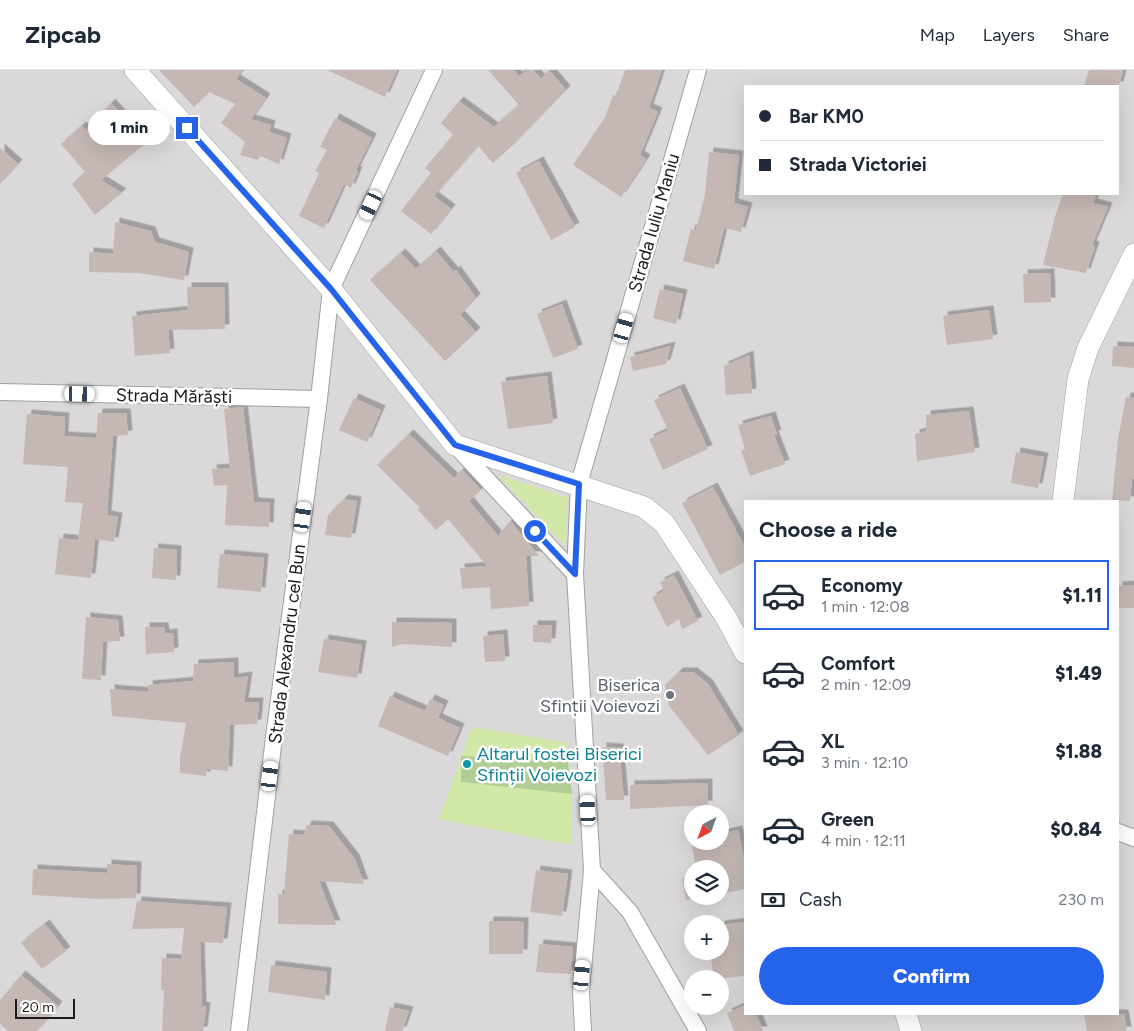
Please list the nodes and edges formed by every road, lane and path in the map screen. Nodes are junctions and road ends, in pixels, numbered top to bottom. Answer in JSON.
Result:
{"nodes":[{"id":1,"x":135,"y":70,"type":"edge"},
{"id":2,"x":434,"y":70,"type":"edge"},
{"id":3,"x":698,"y":70,"type":"edge"},
{"id":4,"x":1134,"y":254,"type":"edge"},
{"id":5,"x":331,"y":289,"type":"junction"},
{"id":6,"x":0,"y":392,"type":"edge"},
{"id":7,"x":319,"y":399,"type":"junction"},
{"id":8,"x":455,"y":445,"type":"junction"},
{"id":9,"x":579,"y":484,"type":"junction"},
{"id":10,"x":1062,"y":500,"type":"edge"},
{"id":11,"x":575,"y":574,"type":"junction"},
{"id":12,"x":744,"y":651,"type":"edge"},
{"id":13,"x":1119,"y":832,"type":"edge"},
{"id":14,"x":1134,"y":838,"type":"edge"},
{"id":15,"x":592,"y":870,"type":"junction"},
{"id":16,"x":906,"y":1015,"type":"edge"},
{"id":17,"x":239,"y":1031,"type":"edge"},
{"id":18,"x":583,"y":1031,"type":"edge"},
{"id":19,"x":698,"y":1031,"type":"edge"},
{"id":20,"x":911,"y":1031,"type":"edge"}],
"edges":[{"from":1,"to":5,"type":"street"},
{"from":2,"to":5,"type":"street","name":"Strada Alexandru cel Bun"},
{"from":3,"to":9,"type":"street","name":"Strada Iuliu Maniu"},
{"from":4,"to":10,"type":"street"},
{"from":5,"to":7,"type":"street","name":"Strada Alexandru cel Bun"},
{"from":5,"to":8,"type":"street"},
{"from":6,"to":7,"type":"street","name":"Strada Mărăști"},
{"from":7,"to":17,"type":"street","name":"Strada Alexandru cel Bun"},
{"from":8,"to":9,"type":"street"},
{"from":8,"to":11,"type":"street"},
{"from":9,"to":11,"type":"street","name":"Strada Iuliu Maniu"},
{"from":9,"to":12,"type":"street"},
{"from":11,"to":15,"type":"street","name":"Strada Iuliu Maniu"},
{"from":13,"to":14,"type":"street"},
{"from":15,"to":18,"type":"street","name":"Strada Iuliu Maniu"},
{"from":15,"to":19,"type":"street"},
{"from":16,"to":20,"type":"street"}]}
